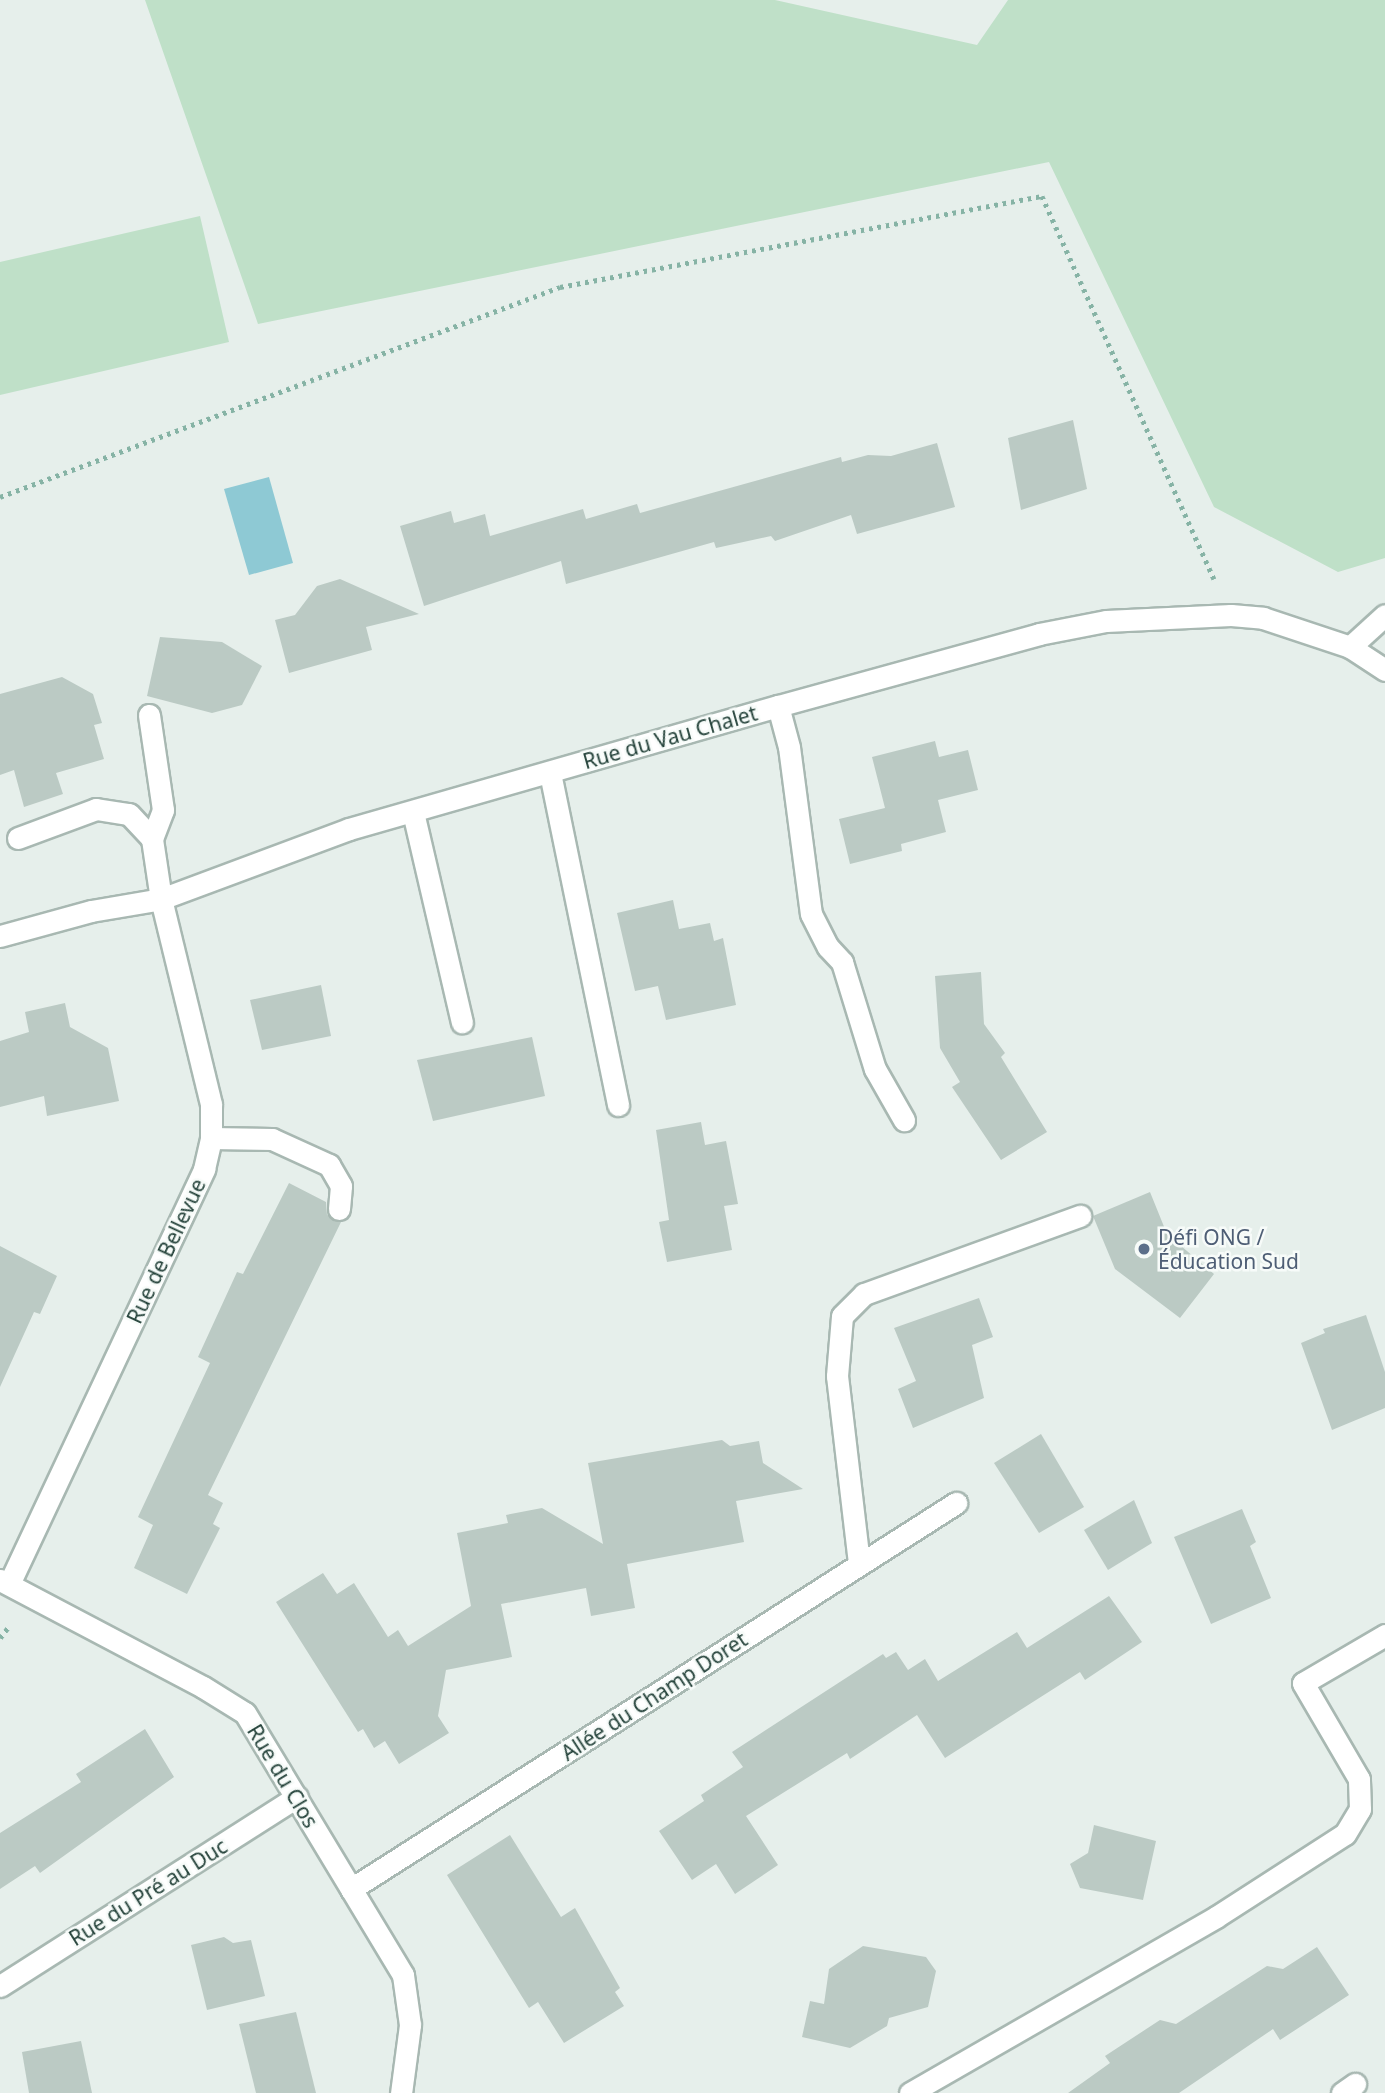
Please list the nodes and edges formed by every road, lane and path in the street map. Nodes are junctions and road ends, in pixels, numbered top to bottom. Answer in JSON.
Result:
{"nodes":[{"id":1,"x":0,"y":497,"type":"edge"},
{"id":2,"x":1231,"y":615,"type":"junction"},
{"id":3,"x":1385,"y":615,"type":"edge"},
{"id":4,"x":1350,"y":647,"type":"junction"},
{"id":5,"x":1385,"y":670,"type":"edge"},
{"id":6,"x":778,"y":705,"type":"junction"},
{"id":7,"x":149,"y":715,"type":"dead end"},
{"id":8,"x":551,"y":773,"type":"junction"},
{"id":9,"x":413,"y":812,"type":"junction"},
{"id":10,"x":18,"y":838,"type":"dead end"},
{"id":11,"x":152,"y":839,"type":"junction"},
{"id":12,"x":161,"y":899,"type":"junction"},
{"id":13,"x":0,"y":936,"type":"edge"},
{"id":14,"x":462,"y":1022,"type":"dead end"},
{"id":15,"x":618,"y":1105,"type":"dead end"},
{"id":16,"x":904,"y":1120,"type":"dead end"},
{"id":17,"x":211,"y":1138,"type":"junction"},
{"id":18,"x":339,"y":1209,"type":"dead end"},
{"id":19,"x":1080,"y":1216,"type":"dead end"},
{"id":20,"x":956,"y":1503,"type":"dead end"},
{"id":21,"x":859,"y":1563,"type":"junction"},
{"id":22,"x":4,"y":1582,"type":"edge"},
{"id":23,"x":1385,"y":1635,"type":"edge"},
{"id":24,"x":297,"y":1797,"type":"junction"},
{"id":25,"x":351,"y":1889,"type":"junction"},
{"id":26,"x":0,"y":1986,"type":"edge"},
{"id":27,"x":401,"y":2093,"type":"edge"},
{"id":28,"x":910,"y":2093,"type":"edge"}],
"edges":[{"from":1,"to":2,"type":"path"},
{"from":2,"to":4,"type":"street","name":"Rue du Vau Chalet"},
{"from":2,"to":6,"type":"street","name":"Rue du Vau Chalet"},
{"from":3,"to":4,"type":"street"},
{"from":4,"to":5,"type":"street","name":"Rue du Vau Chalet"},
{"from":6,"to":8,"type":"street","name":"Rue du Vau Chalet"},
{"from":6,"to":16,"type":"street"},
{"from":7,"to":11,"type":"street"},
{"from":8,"to":9,"type":"street","name":"Rue du Vau Chalet"},
{"from":8,"to":15,"type":"street"},
{"from":9,"to":12,"type":"street","name":"Rue du Vau Chalet"},
{"from":9,"to":14,"type":"street"},
{"from":10,"to":11,"type":"street"},
{"from":11,"to":12,"type":"street","name":"Rue de Bellevue"},
{"from":12,"to":13,"type":"street","name":"Rue du Vau Chalet"},
{"from":12,"to":17,"type":"street","name":"Rue de Bellevue"},
{"from":17,"to":18,"type":"street"},
{"from":17,"to":22,"type":"street","name":"Rue de Bellevue"},
{"from":19,"to":21,"type":"street"},
{"from":20,"to":21,"type":"street","name":"Allée du Champ Doret"},
{"from":21,"to":25,"type":"street","name":"Allée du Champ Doret"},
{"from":22,"to":24,"type":"street","name":"Rue du Clos"},
{"from":23,"to":28,"type":"street"},
{"from":24,"to":25,"type":"street","name":"Rue du Clos"},
{"from":24,"to":26,"type":"street","name":"Rue du Pré au Duc"},
{"from":25,"to":27,"type":"street","name":"Rue du Clos"}]}
